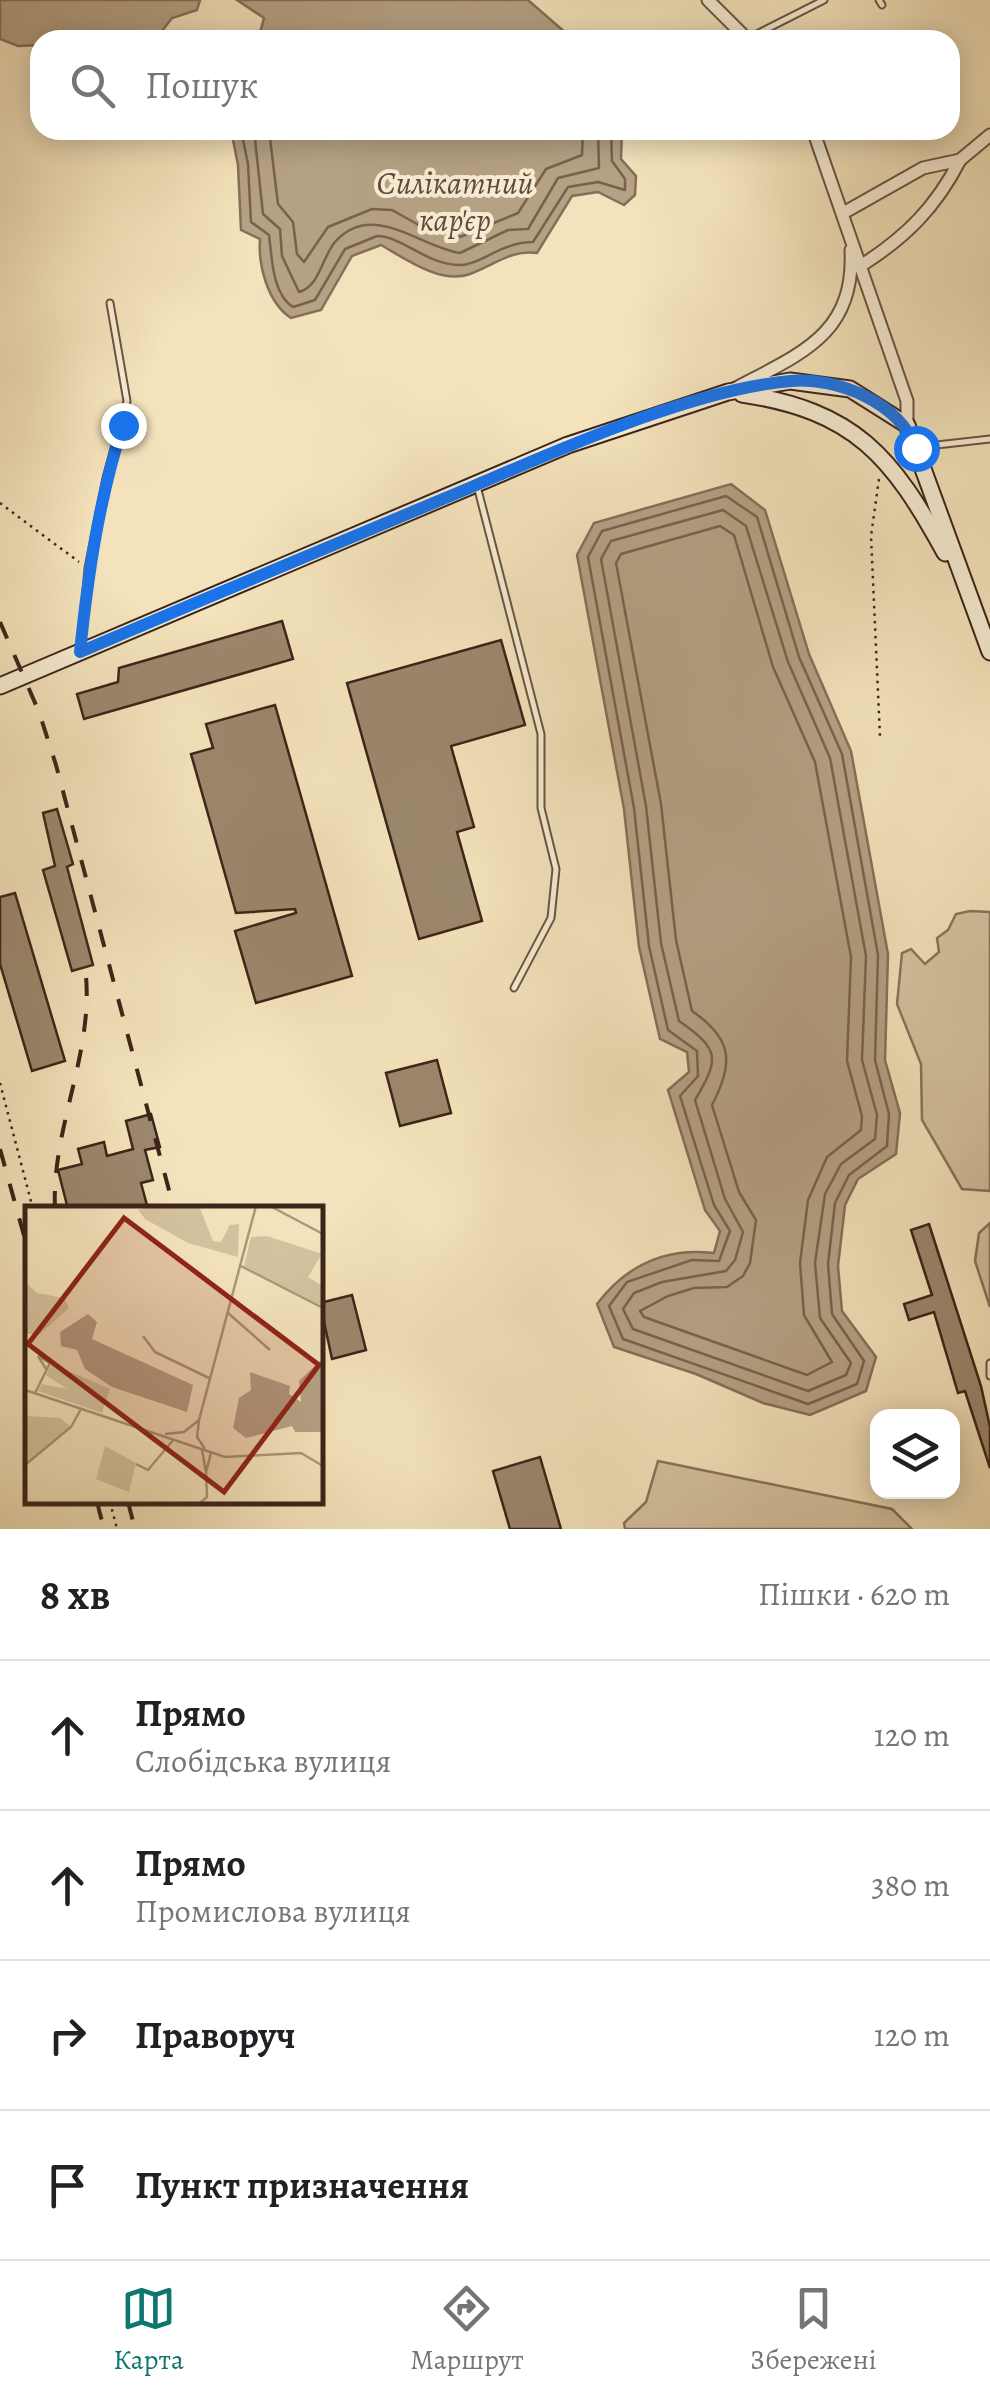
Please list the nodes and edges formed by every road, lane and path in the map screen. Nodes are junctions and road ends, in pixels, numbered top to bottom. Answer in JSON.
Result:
{"nodes":[{"id":1,"x":708,"y":0,"type":"edge"},
{"id":2,"x":824,"y":0,"type":"edge"},
{"id":3,"x":739,"y":30,"type":"edge"},
{"id":4,"x":766,"y":30,"type":"edge"},
{"id":5,"x":990,"y":135,"type":"edge"},
{"id":6,"x":817,"y":140,"type":"edge"},
{"id":7,"x":960,"y":160,"type":"junction"},
{"id":8,"x":845,"y":212,"type":"junction"},
{"id":9,"x":851,"y":236,"type":"junction"},
{"id":10,"x":862,"y":266,"type":"junction"},
{"id":11,"x":110,"y":303,"type":"dead end"},
{"id":12,"x":728,"y":392,"type":"junction"},
{"id":13,"x":907,"y":425,"type":"junction"},
{"id":14,"x":990,"y":440,"type":"edge"},
{"id":15,"x":916,"y":448,"type":"junction"},
{"id":16,"x":886,"y":464,"type":"junction"},
{"id":17,"x":477,"y":484,"type":"junction"},
{"id":18,"x":0,"y":503,"type":"edge"},
{"id":19,"x":88,"y":568,"type":"junction"},
{"id":20,"x":974,"y":610,"type":"junction"},
{"id":21,"x":80,"y":652,"type":"junction"},
{"id":22,"x":990,"y":652,"type":"edge"},
{"id":23,"x":0,"y":686,"type":"edge"},
{"id":24,"x":880,"y":737,"type":"dead end"},
{"id":25,"x":514,"y":988,"type":"dead end"},
{"id":26,"x":0,"y":1084,"type":"edge"},
{"id":27,"x":31,"y":1206,"type":"edge"},
{"id":28,"x":990,"y":1364,"type":"edge"},
{"id":29,"x":990,"y":1376,"type":"edge"},
{"id":30,"x":110,"y":1504,"type":"edge"},
{"id":31,"x":116,"y":1529,"type":"edge"}],
"edges":[{"from":1,"to":3,"type":"street"},
{"from":2,"to":4,"type":"lane"},
{"from":5,"to":7,"type":"street"},
{"from":6,"to":8,"type":"street"},
{"from":7,"to":8,"type":"street"},
{"from":7,"to":10,"type":"street"},
{"from":8,"to":9,"type":"street"},
{"from":9,"to":10,"type":"street"},
{"from":9,"to":12,"type":"street"},
{"from":10,"to":13,"type":"street"},
{"from":11,"to":19,"type":"lane"},
{"from":12,"to":13,"type":"street"},
{"from":12,"to":16,"type":"street"},
{"from":12,"to":17,"type":"street"},
{"from":13,"to":15,"type":"street"},
{"from":14,"to":15,"type":"lane"},
{"from":15,"to":20,"type":"street"},
{"from":16,"to":20,"type":"street"},
{"from":16,"to":24,"type":"path"},
{"from":17,"to":21,"type":"street"},
{"from":17,"to":25,"type":"lane"},
{"from":18,"to":19,"type":"path"},
{"from":19,"to":21,"type":"lane"},
{"from":20,"to":22,"type":"street"},
{"from":21,"to":23,"type":"street"},
{"from":26,"to":27,"type":"path"},
{"from":28,"to":29,"type":"lane"},
{"from":30,"to":31,"type":"path"}]}
